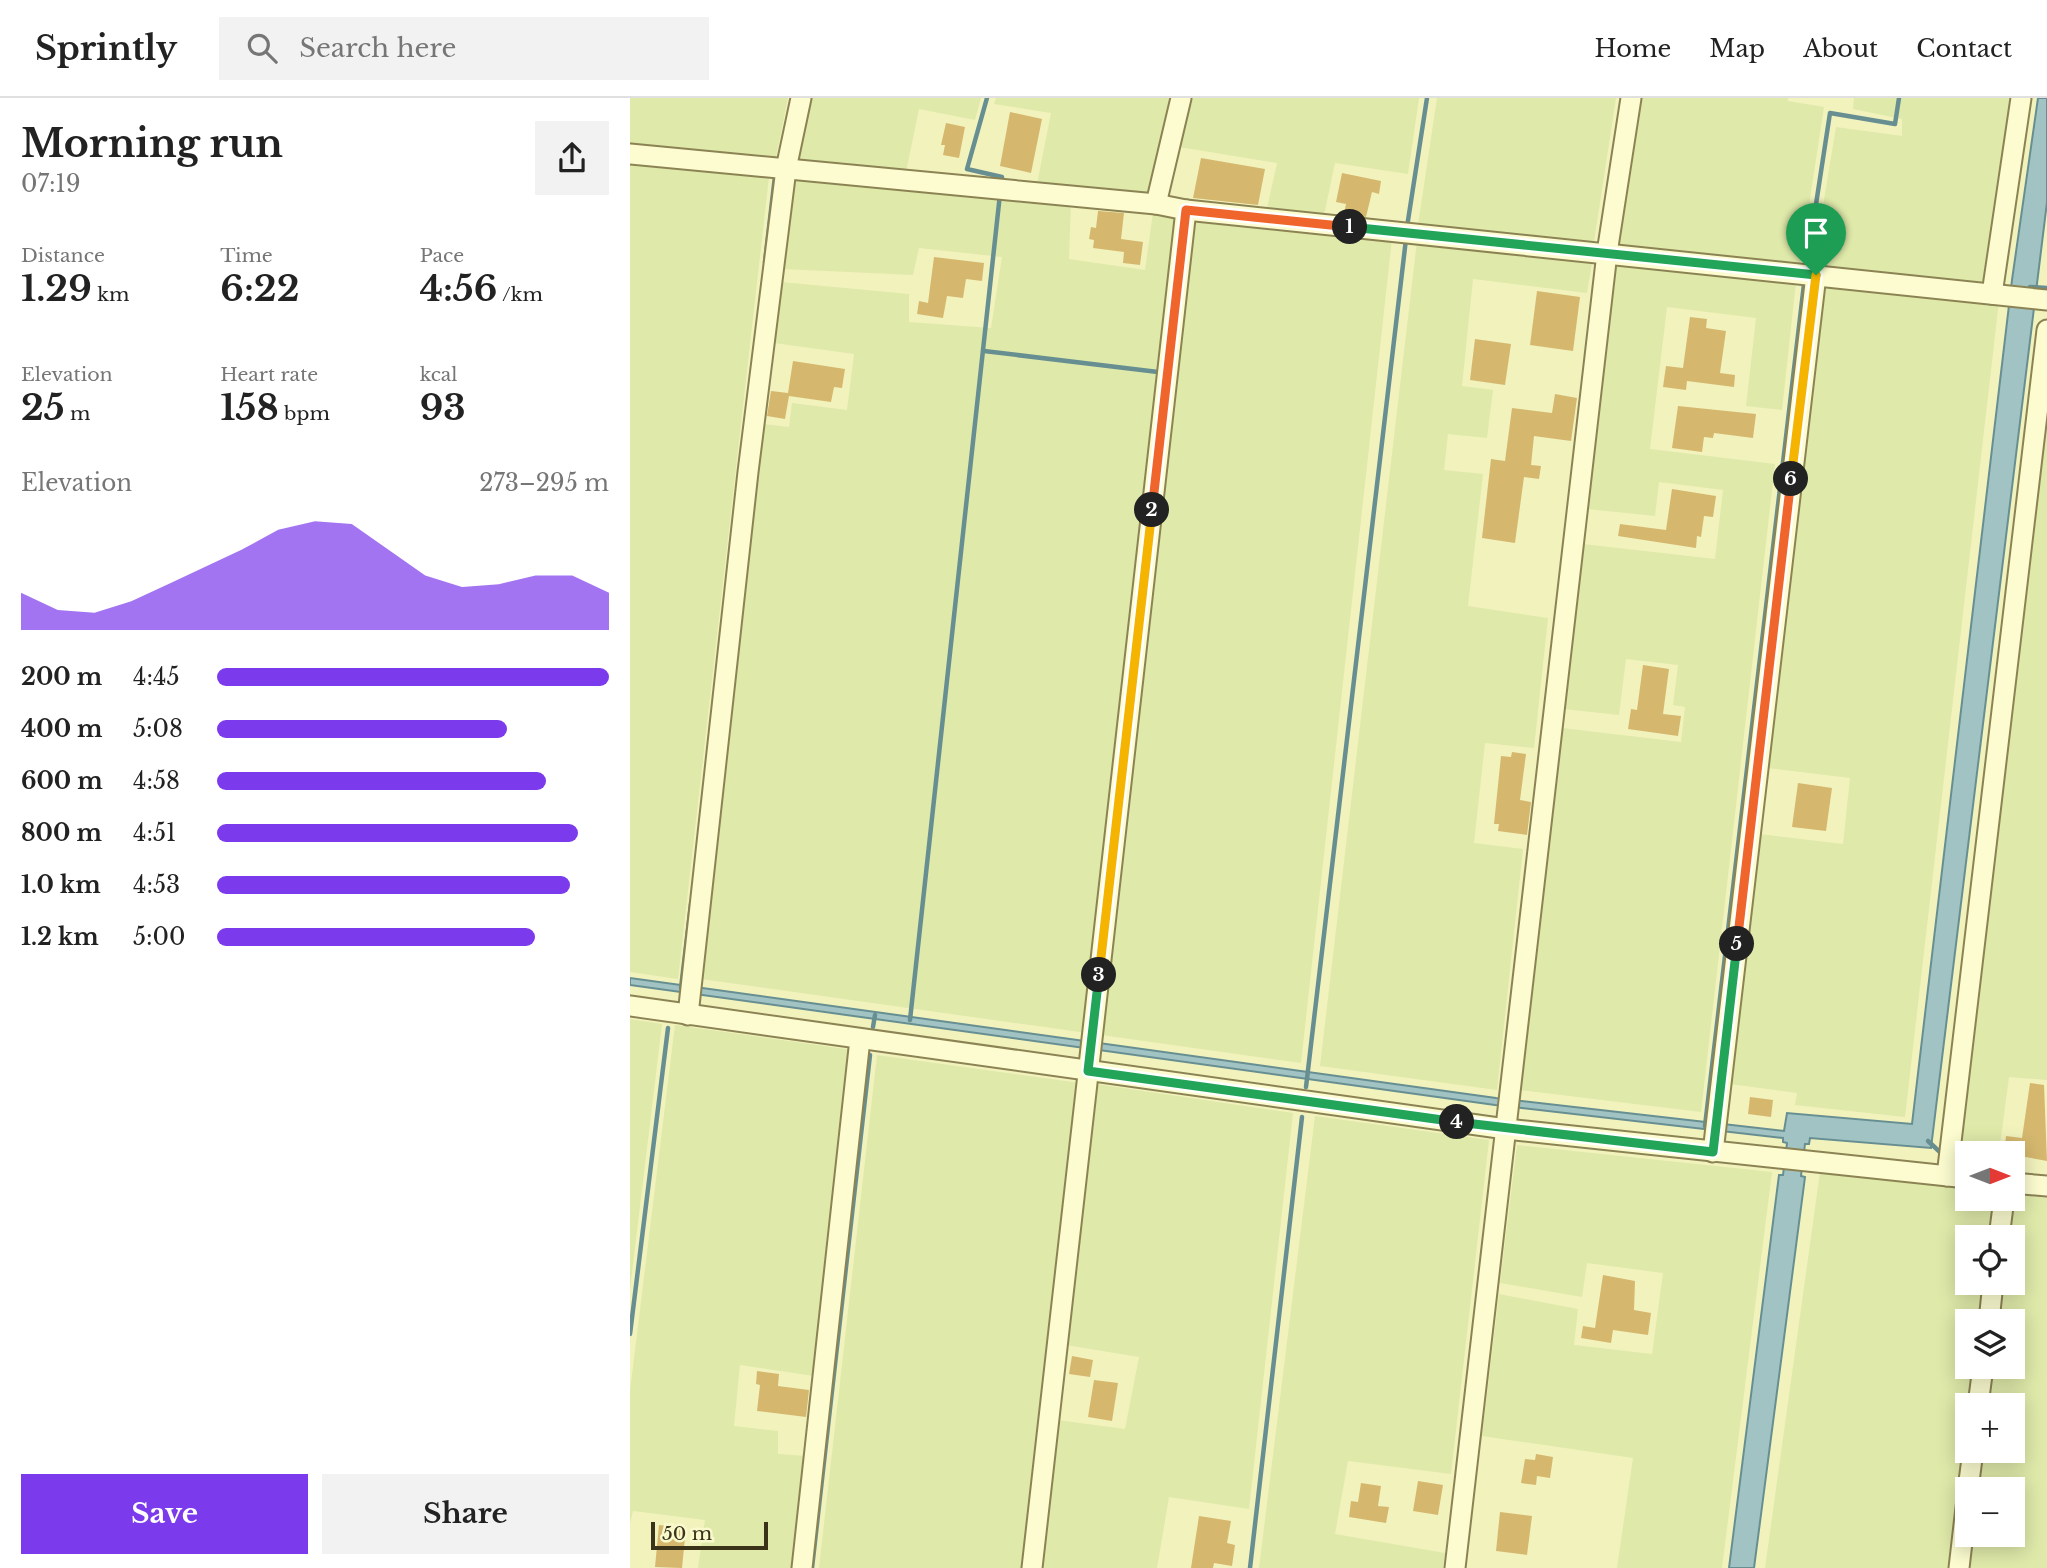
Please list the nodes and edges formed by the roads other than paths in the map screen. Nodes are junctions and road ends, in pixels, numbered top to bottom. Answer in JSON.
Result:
{"nodes":[{"id":1,"x":801,"y":98,"type":"edge"},
{"id":2,"x":1181,"y":98,"type":"edge"},
{"id":3,"x":1631,"y":98,"type":"edge"},
{"id":4,"x":2021,"y":98,"type":"edge"},
{"id":5,"x":630,"y":154,"type":"edge"},
{"id":6,"x":786,"y":169,"type":"junction"},
{"id":7,"x":1156,"y":204,"type":"junction"},
{"id":8,"x":1186,"y":210,"type":"junction"},
{"id":9,"x":1607,"y":253,"type":"junction"},
{"id":10,"x":1816,"y":275,"type":"junction"},
{"id":11,"x":1999,"y":295,"type":"junction"},
{"id":12,"x":2042,"y":299,"type":"edge"},
{"id":13,"x":2047,"y":330,"type":"edge"},
{"id":14,"x":690,"y":998,"type":"junction"},
{"id":15,"x":630,"y":1006,"type":"edge"},
{"id":16,"x":860,"y":1039,"type":"junction"},
{"id":17,"x":1090,"y":1054,"type":"junction"},
{"id":18,"x":1508,"y":1112,"type":"junction"},
{"id":19,"x":1715,"y":1135,"type":"junction"},
{"id":20,"x":1947,"y":1176,"type":"junction"},
{"id":21,"x":1955,"y":1177,"type":"edge"},
{"id":22,"x":2025,"y":1184,"type":"edge"},
{"id":23,"x":2047,"y":1186,"type":"edge"},
{"id":24,"x":1961,"y":1547,"type":"edge"},
{"id":25,"x":802,"y":1568,"type":"edge"},
{"id":26,"x":1032,"y":1568,"type":"edge"},
{"id":27,"x":1455,"y":1568,"type":"edge"},
{"id":28,"x":1959,"y":1568,"type":"edge"}],
"edges":[{"from":1,"to":6,"type":"street"},
{"from":2,"to":7,"type":"street"},
{"from":3,"to":9,"type":"street"},
{"from":4,"to":11,"type":"street"},
{"from":5,"to":6,"type":"street"},
{"from":6,"to":7,"type":"street"},
{"from":6,"to":14,"type":"street"},
{"from":7,"to":8,"type":"street"},
{"from":8,"to":9,"type":"street"},
{"from":8,"to":17,"type":"street"},
{"from":9,"to":10,"type":"street"},
{"from":9,"to":18,"type":"street"},
{"from":10,"to":11,"type":"street"},
{"from":10,"to":19,"type":"street"},
{"from":11,"to":12,"type":"street"},
{"from":13,"to":20,"type":"street"},
{"from":14,"to":15,"type":"street"},
{"from":14,"to":16,"type":"street"},
{"from":16,"to":17,"type":"street"},
{"from":16,"to":25,"type":"street"},
{"from":17,"to":18,"type":"street"},
{"from":17,"to":26,"type":"street"},
{"from":18,"to":19,"type":"street"},
{"from":18,"to":27,"type":"street"},
{"from":19,"to":20,"type":"street"},
{"from":20,"to":21,"type":"street"},
{"from":22,"to":23,"type":"street"},
{"from":24,"to":28,"type":"street"}]}
